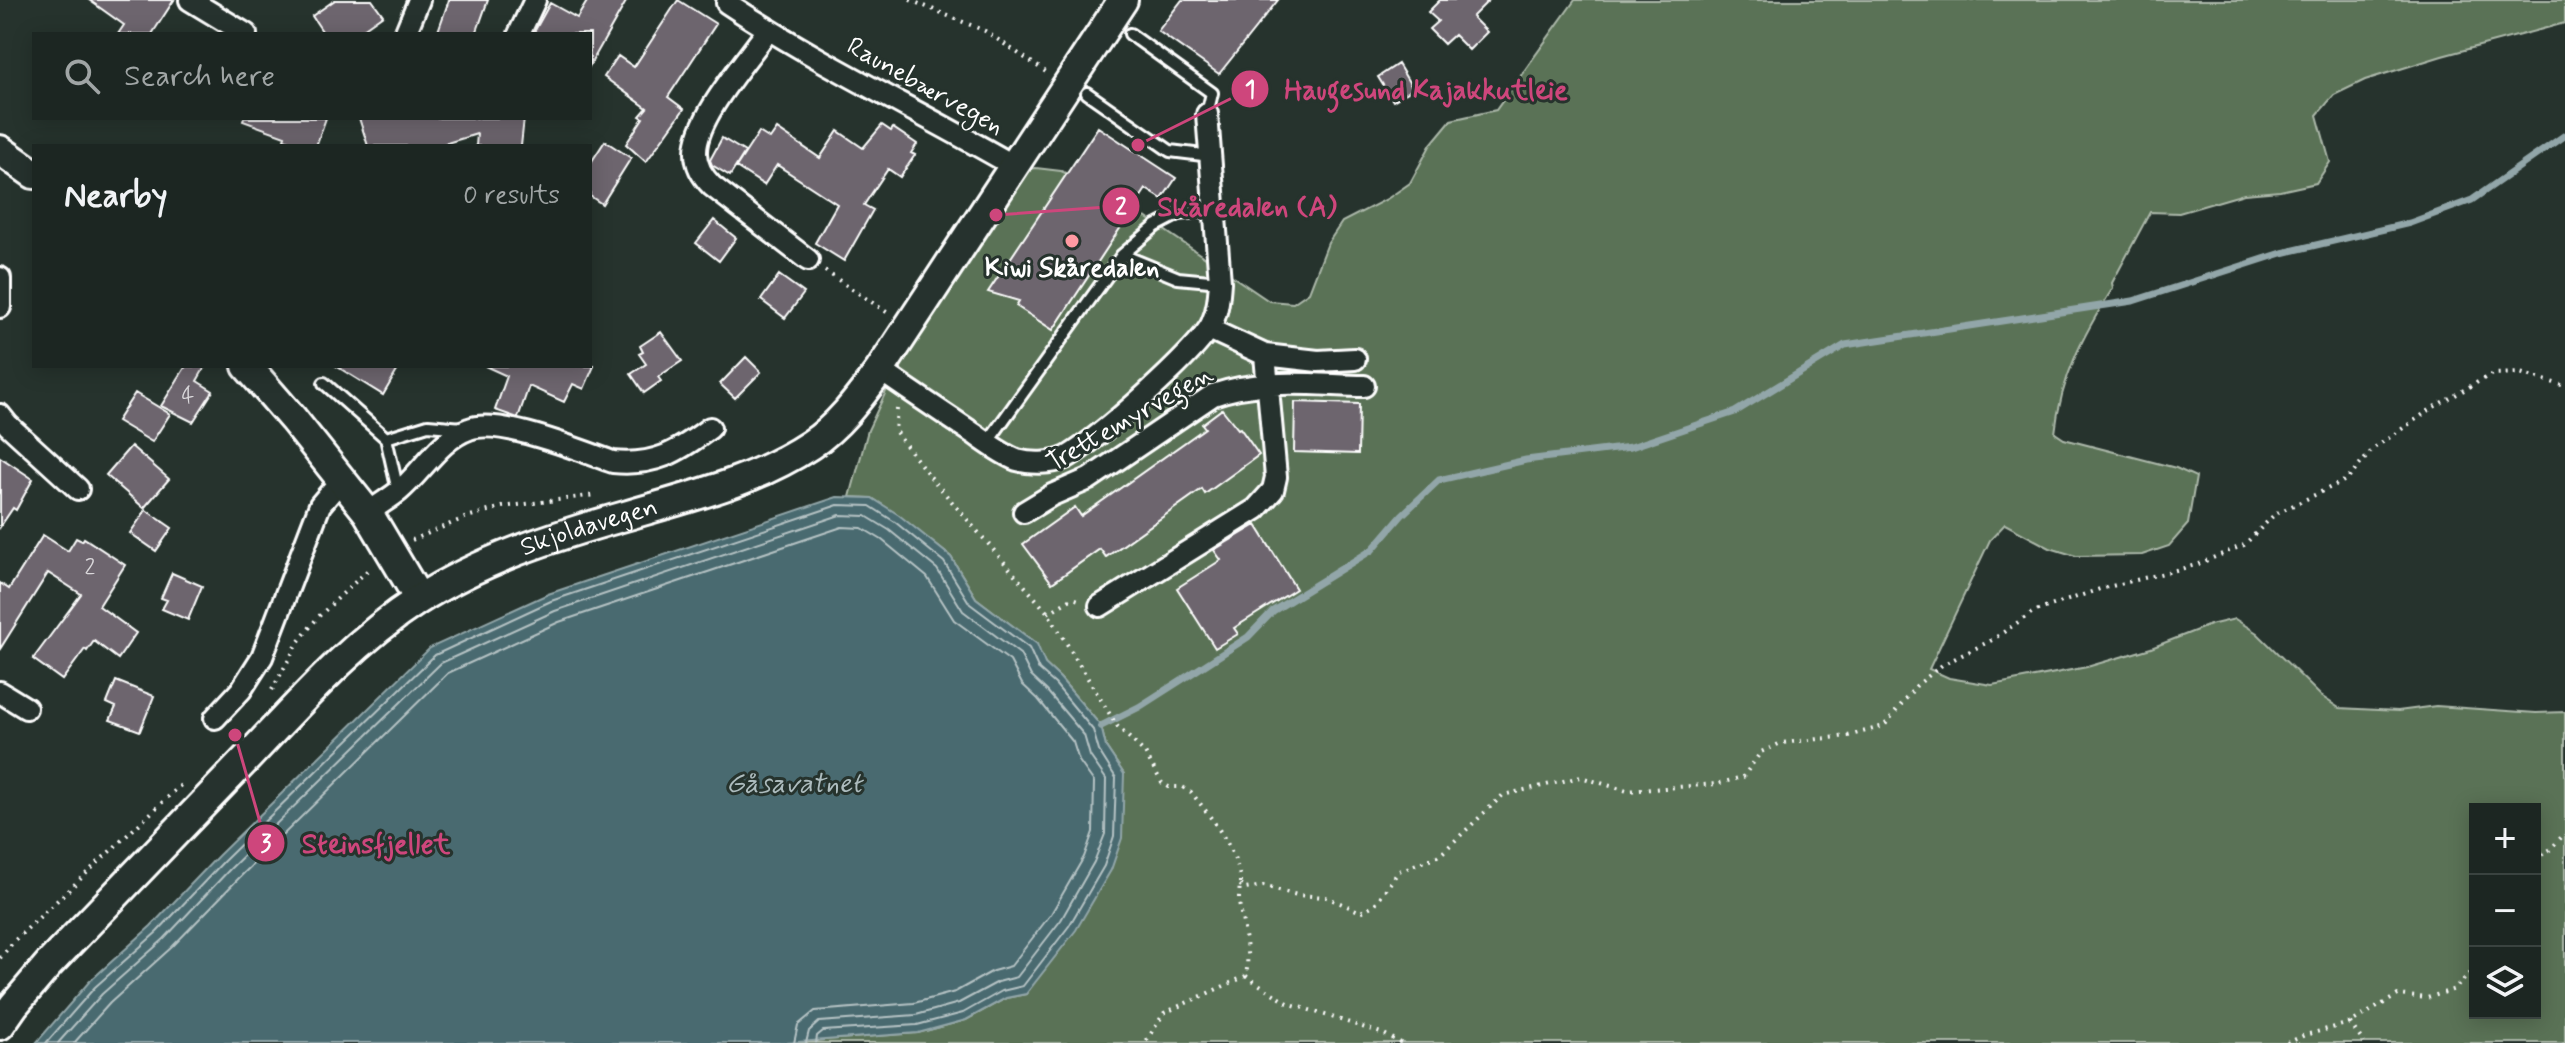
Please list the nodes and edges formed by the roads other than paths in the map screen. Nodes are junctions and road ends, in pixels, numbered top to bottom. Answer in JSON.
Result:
{"nodes":[{"id":1,"x":190,"y":0,"type":"edge"},
{"id":2,"x":419,"y":0,"type":"edge"},
{"id":3,"x":535,"y":0,"type":"edge"},
{"id":4,"x":1123,"y":0,"type":"edge"},
{"id":5,"x":727,"y":3,"type":"dead end"},
{"id":6,"x":768,"y":30,"type":"junction"},
{"id":7,"x":243,"y":32,"type":"edge"},
{"id":8,"x":406,"y":32,"type":"edge"},
{"id":9,"x":520,"y":32,"type":"edge"},
{"id":10,"x":1130,"y":34,"type":"dead end"},
{"id":11,"x":1087,"y":93,"type":"dead end"},
{"id":12,"x":1207,"y":114,"type":"joint"},
{"id":13,"x":0,"y":150,"type":"edge"},
{"id":14,"x":1211,"y":156,"type":"junction"},
{"id":15,"x":1014,"y":166,"type":"junction"},
{"id":16,"x":32,"y":173,"type":"edge"},
{"id":17,"x":1215,"y":210,"type":"junction"},
{"id":18,"x":1122,"y":255,"type":"junction"},
{"id":19,"x":808,"y":260,"type":"road end"},
{"id":20,"x":0,"y":278,"type":"edge"},
{"id":21,"x":1220,"y":282,"type":"junction"},
{"id":22,"x":0,"y":307,"type":"edge"},
{"id":23,"x":1209,"y":329,"type":"junction"},
{"id":24,"x":1265,"y":355,"type":"junction"},
{"id":25,"x":1355,"y":359,"type":"dead end"},
{"id":26,"x":249,"y":368,"type":"edge"},
{"id":27,"x":880,"y":370,"type":"junction"},
{"id":28,"x":324,"y":383,"type":"dead end"},
{"id":29,"x":1267,"y":384,"type":"junction"},
{"id":30,"x":1364,"y":386,"type":"dead end"},
{"id":31,"x":0,"y":415,"type":"edge"},
{"id":32,"x":469,"y":428,"type":"junction"},
{"id":33,"x":710,"y":428,"type":"dead end"},
{"id":34,"x":386,"y":438,"type":"junction"},
{"id":35,"x":987,"y":443,"type":"junction"},
{"id":36,"x":342,"y":479,"type":"junction"},
{"id":37,"x":78,"y":489,"type":"dead end"},
{"id":38,"x":398,"y":491,"type":"junction"},
{"id":39,"x":1024,"y":512,"type":"dead end"},
{"id":40,"x":368,"y":513,"type":"junction"},
{"id":41,"x":419,"y":599,"type":"junction"},
{"id":42,"x":1100,"y":606,"type":"road end"},
{"id":43,"x":0,"y":692,"type":"edge"},
{"id":44,"x":26,"y":708,"type":"dead end"},
{"id":45,"x":215,"y":718,"type":"dead end"},
{"id":46,"x":0,"y":1025,"type":"edge"}],
"edges":[{"from":1,"to":7,"type":"street"},
{"from":2,"to":8,"type":"street"},
{"from":3,"to":9,"type":"street"},
{"from":4,"to":15,"type":"main road","name":"Skjoldavegen"},
{"from":5,"to":6,"type":"street","name":"Raunebærvegen"},
{"from":6,"to":15,"type":"street","name":"Raunebærvegen"},
{"from":6,"to":19,"type":"street"},
{"from":10,"to":12,"type":"lane"},
{"from":11,"to":14,"type":"lane"},
{"from":12,"to":14,"type":"street"},
{"from":13,"to":16,"type":"main road"},
{"from":14,"to":17,"type":"street"},
{"from":15,"to":27,"type":"main road","name":"Skjoldavegen"},
{"from":17,"to":18,"type":"lane"},
{"from":17,"to":21,"type":"street"},
{"from":18,"to":21,"type":"lane"},
{"from":18,"to":35,"type":"lane"},
{"from":20,"to":22,"type":"street"},
{"from":21,"to":23,"type":"street"},
{"from":23,"to":24,"type":"street","name":"Trettemyrvegen"},
{"from":23,"to":35,"type":"street"},
{"from":24,"to":25,"type":"street","name":"Trettemyrvegen"},
{"from":24,"to":29,"type":"street"},
{"from":26,"to":36,"type":"main road"},
{"from":27,"to":35,"type":"street"},
{"from":27,"to":41,"type":"main road","name":"Skjoldavegen"},
{"from":28,"to":34,"type":"lane"},
{"from":29,"to":30,"type":"street","name":"Trettemyrvegen"},
{"from":29,"to":39,"type":"street","name":"Trettemyrvegen"},
{"from":29,"to":42,"type":"street"},
{"from":31,"to":37,"type":"street"},
{"from":32,"to":33,"type":"street","name":"Skjoldavegen"},
{"from":32,"to":34,"type":"lane"},
{"from":32,"to":38,"type":"street"},
{"from":34,"to":38,"type":"lane"},
{"from":36,"to":40,"type":"main road"},
{"from":36,"to":45,"type":"street"},
{"from":38,"to":40,"type":"street"},
{"from":40,"to":41,"type":"main road"},
{"from":41,"to":46,"type":"main road","name":"Skjoldavegen"},
{"from":43,"to":44,"type":"street"}]}
